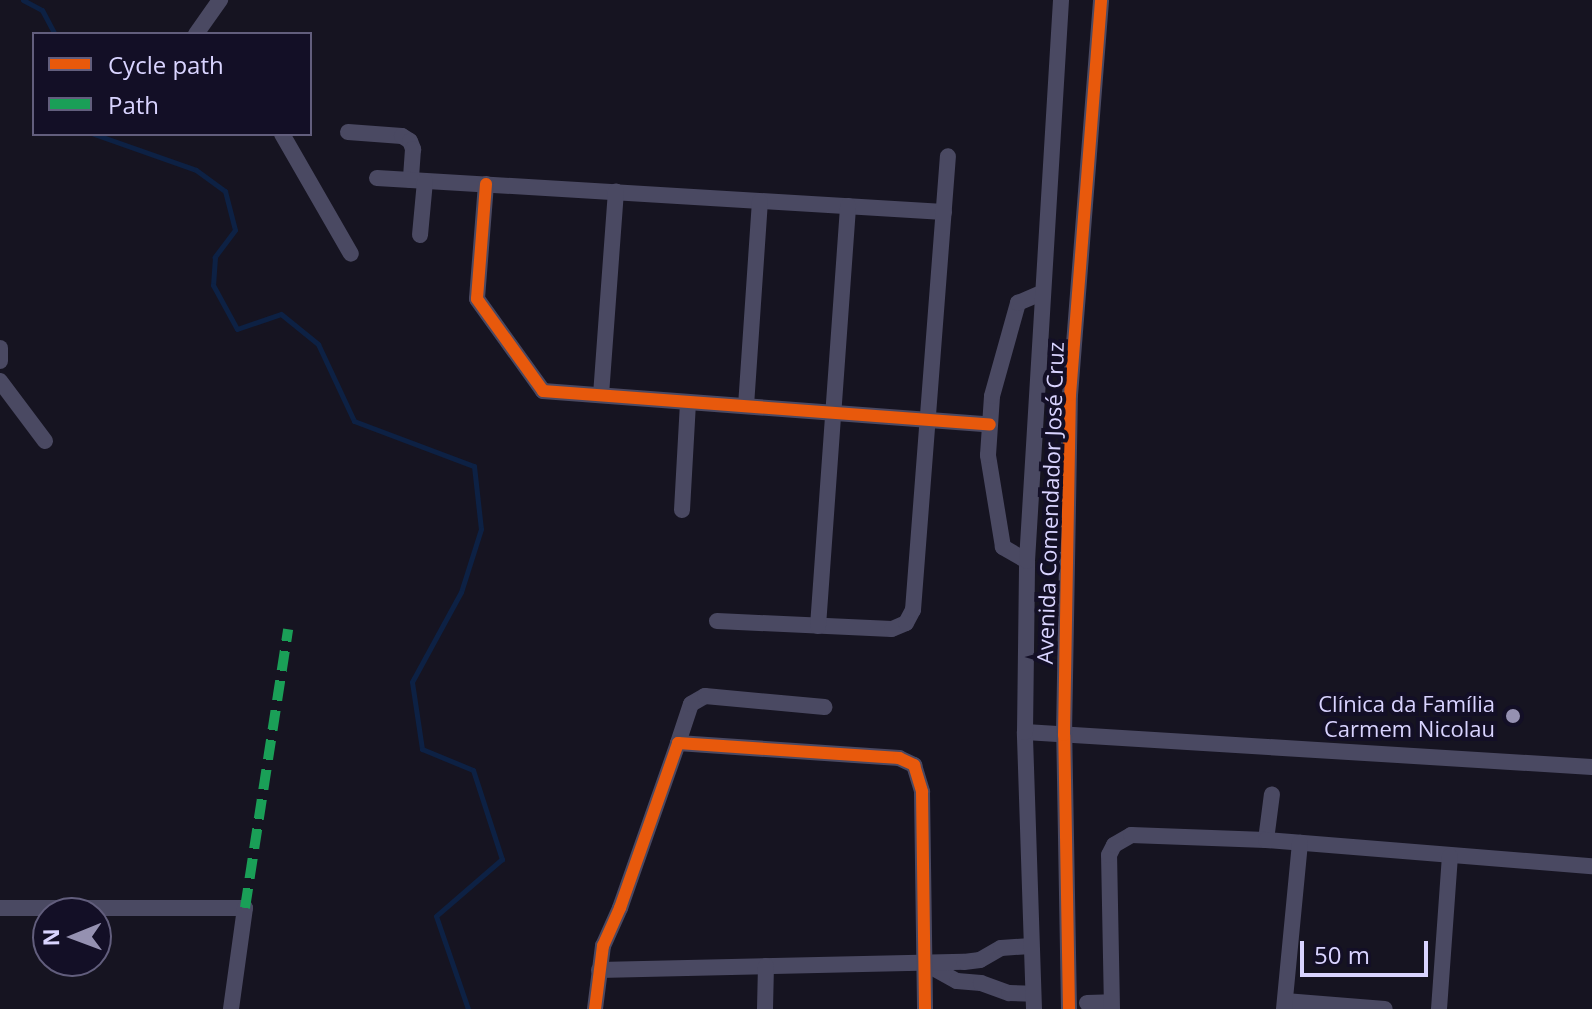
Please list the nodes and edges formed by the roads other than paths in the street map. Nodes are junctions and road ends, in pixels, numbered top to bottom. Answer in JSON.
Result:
{"nodes":[{"id":1,"x":220,"y":0,"type":"edge"},
{"id":2,"x":1061,"y":0,"type":"edge"},
{"id":3,"x":1101,"y":0,"type":"edge"},
{"id":4,"x":197,"y":32,"type":"edge"},
{"id":5,"x":348,"y":132,"type":"dead end"},
{"id":6,"x":283,"y":136,"type":"edge"},
{"id":7,"x":948,"y":156,"type":"dead end"},
{"id":8,"x":377,"y":178,"type":"dead end"},
{"id":9,"x":418,"y":180,"type":"junction"},
{"id":10,"x":486,"y":184,"type":"junction"},
{"id":11,"x":616,"y":192,"type":"junction"},
{"id":12,"x":760,"y":201,"type":"junction"},
{"id":13,"x":848,"y":206,"type":"junction"},
{"id":14,"x":944,"y":212,"type":"junction"},
{"id":15,"x":420,"y":235,"type":"dead end"},
{"id":16,"x":351,"y":254,"type":"dead end"},
{"id":17,"x":1041,"y":293,"type":"junction"},
{"id":18,"x":0,"y":348,"type":"edge"},
{"id":19,"x":0,"y":361,"type":"edge"},
{"id":20,"x":0,"y":381,"type":"edge"},
{"id":21,"x":601,"y":395,"type":"junction"},
{"id":22,"x":688,"y":402,"type":"junction"},
{"id":23,"x":746,"y":406,"type":"junction"},
{"id":24,"x":833,"y":413,"type":"junction"},
{"id":25,"x":928,"y":420,"type":"junction"},
{"id":26,"x":990,"y":425,"type":"junction"},
{"id":27,"x":45,"y":441,"type":"dead end"},
{"id":28,"x":682,"y":510,"type":"dead end"},
{"id":29,"x":1027,"y":561,"type":"junction"},
{"id":30,"x":717,"y":621,"type":"dead end"},
{"id":31,"x":818,"y":626,"type":"junction"},
{"id":32,"x":824,"y":707,"type":"dead end"},
{"id":33,"x":1025,"y":732,"type":"junction"},
{"id":34,"x":1064,"y":735,"type":"junction"},
{"id":35,"x":678,"y":743,"type":"junction"},
{"id":36,"x":1592,"y":767,"type":"edge"},
{"id":37,"x":1272,"y":794,"type":"dead end"},
{"id":38,"x":1266,"y":840,"type":"junction"},
{"id":39,"x":1300,"y":843,"type":"junction"},
{"id":40,"x":1450,"y":856,"type":"junction"},
{"id":41,"x":1592,"y":866,"type":"edge"},
{"id":42,"x":0,"y":908,"type":"edge"},
{"id":43,"x":1031,"y":946,"type":"junction"},
{"id":44,"x":925,"y":963,"type":"junction"},
{"id":45,"x":766,"y":966,"type":"junction"},
{"id":46,"x":599,"y":970,"type":"junction"},
{"id":47,"x":1033,"y":1001,"type":"edge"},
{"id":48,"x":1087,"y":1003,"type":"dead end"},
{"id":49,"x":1112,"y":1005,"type":"edge"},
{"id":50,"x":1285,"y":1005,"type":"edge"},
{"id":51,"x":231,"y":1009,"type":"edge"},
{"id":52,"x":595,"y":1009,"type":"edge"},
{"id":53,"x":765,"y":1009,"type":"edge"},
{"id":54,"x":925,"y":1009,"type":"edge"},
{"id":55,"x":1069,"y":1009,"type":"edge"},
{"id":56,"x":1385,"y":1009,"type":"edge"},
{"id":57,"x":1439,"y":1009,"type":"edge"}],
"edges":[{"from":1,"to":4,"type":"street"},
{"from":2,"to":17,"type":"street","name":"Avenida Comendador José Cruz"},
{"from":3,"to":34,"type":"street","name":"Avenida Comendador José Cruz"},
{"from":5,"to":9,"type":"street"},
{"from":6,"to":16,"type":"street"},
{"from":7,"to":14,"type":"street"},
{"from":8,"to":9,"type":"street"},
{"from":9,"to":10,"type":"street"},
{"from":9,"to":15,"type":"street"},
{"from":10,"to":11,"type":"street"},
{"from":10,"to":21,"type":"street"},
{"from":11,"to":12,"type":"street"},
{"from":11,"to":21,"type":"street"},
{"from":12,"to":13,"type":"street"},
{"from":12,"to":23,"type":"street"},
{"from":13,"to":14,"type":"street"},
{"from":13,"to":24,"type":"street"},
{"from":14,"to":25,"type":"street"},
{"from":17,"to":26,"type":"street"},
{"from":17,"to":29,"type":"street","name":"Avenida Comendador José Cruz"},
{"from":18,"to":19,"type":"street"},
{"from":20,"to":27,"type":"street"},
{"from":21,"to":22,"type":"street"},
{"from":22,"to":23,"type":"street"},
{"from":22,"to":28,"type":"street"},
{"from":23,"to":24,"type":"street"},
{"from":24,"to":25,"type":"street"},
{"from":24,"to":31,"type":"street"},
{"from":25,"to":26,"type":"street"},
{"from":25,"to":31,"type":"street"},
{"from":26,"to":29,"type":"street"},
{"from":29,"to":33,"type":"street","name":"Avenida Comendador José Cruz"},
{"from":30,"to":31,"type":"street"},
{"from":32,"to":35,"type":"street"},
{"from":33,"to":34,"type":"street"},
{"from":33,"to":43,"type":"street","name":"Avenida Comendador José Cruz"},
{"from":34,"to":36,"type":"street"},
{"from":34,"to":55,"type":"street","name":"Avenida Comendador José Cruz"},
{"from":35,"to":44,"type":"street"},
{"from":35,"to":46,"type":"street"},
{"from":37,"to":38,"type":"street"},
{"from":38,"to":39,"type":"street"},
{"from":38,"to":49,"type":"street"},
{"from":39,"to":40,"type":"street"},
{"from":39,"to":50,"type":"street"},
{"from":40,"to":41,"type":"street"},
{"from":40,"to":57,"type":"street"},
{"from":42,"to":51,"type":"street"},
{"from":43,"to":44,"type":"street"},
{"from":43,"to":47,"type":"street","name":"Avenida Comendador José Cruz"},
{"from":44,"to":45,"type":"street"},
{"from":44,"to":47,"type":"street"},
{"from":44,"to":54,"type":"street"},
{"from":45,"to":46,"type":"street"},
{"from":45,"to":53,"type":"street"},
{"from":46,"to":52,"type":"street"},
{"from":48,"to":49,"type":"street"},
{"from":50,"to":56,"type":"street"}]}
